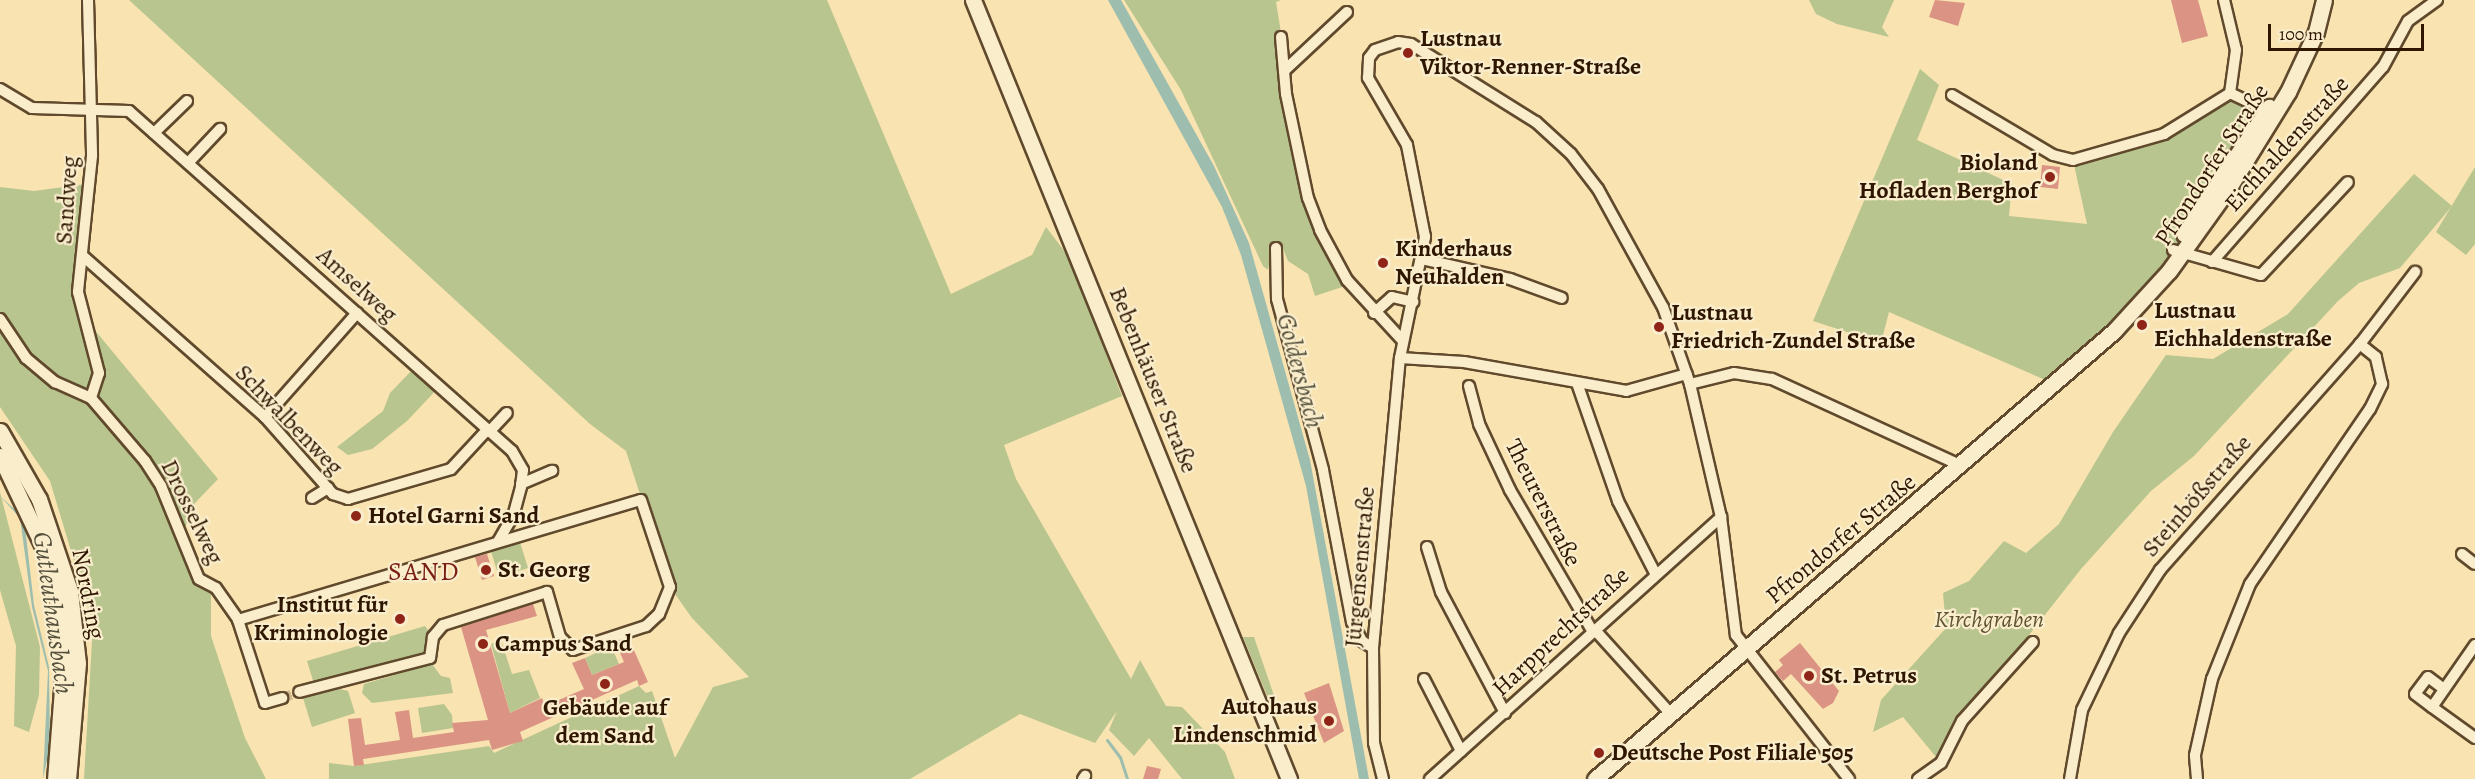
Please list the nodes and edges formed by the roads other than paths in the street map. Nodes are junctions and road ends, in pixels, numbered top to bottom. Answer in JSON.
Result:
{"nodes":[{"id":1,"x":87,"y":0,"type":"edge"},
{"id":2,"x":973,"y":0,"type":"edge"},
{"id":3,"x":2224,"y":0,"type":"edge"},
{"id":4,"x":2437,"y":0,"type":"edge"},
{"id":5,"x":2323,"y":4,"type":"edge"},
{"id":6,"x":1347,"y":12,"type":"dead end"},
{"id":7,"x":1281,"y":37,"type":"dead end"},
{"id":8,"x":1284,"y":71,"type":"junction"},
{"id":9,"x":0,"y":89,"type":"edge"},
{"id":10,"x":2230,"y":93,"type":"junction"},
{"id":11,"x":1952,"y":95,"type":"dead end"},
{"id":12,"x":187,"y":101,"type":"dead end"},
{"id":13,"x":90,"y":109,"type":"junction"},
{"id":14,"x":2271,"y":112,"type":"junction"},
{"id":15,"x":220,"y":129,"type":"dead end"},
{"id":16,"x":154,"y":133,"type":"junction"},
{"id":17,"x":188,"y":163,"type":"junction"},
{"id":18,"x":2348,"y":182,"type":"dead end"},
{"id":19,"x":1276,"y":248,"type":"dead end"},
{"id":20,"x":2177,"y":252,"type":"junction"},
{"id":21,"x":84,"y":256,"type":"junction"},
{"id":22,"x":1422,"y":259,"type":"junction"},
{"id":23,"x":2212,"y":262,"type":"junction"},
{"id":24,"x":2415,"y":272,"type":"dead end"},
{"id":25,"x":1562,"y":298,"type":"dead end"},
{"id":26,"x":1413,"y":302,"type":"junction"},
{"id":27,"x":357,"y":313,"type":"junction"},
{"id":28,"x":1374,"y":313,"type":"junction"},
{"id":29,"x":0,"y":319,"type":"edge"},
{"id":30,"x":1402,"y":340,"type":"junction"},
{"id":31,"x":2360,"y":344,"type":"junction"},
{"id":32,"x":1400,"y":358,"type":"junction"},
{"id":33,"x":1688,"y":379,"type":"junction"},
{"id":34,"x":1579,"y":383,"type":"junction"},
{"id":35,"x":1469,"y":386,"type":"dead end"},
{"id":36,"x":91,"y":398,"type":"junction"},
{"id":37,"x":507,"y":413,"type":"dead end"},
{"id":38,"x":265,"y":417,"type":"junction"},
{"id":39,"x":0,"y":431,"type":"edge"},
{"id":40,"x":488,"y":431,"type":"junction"},
{"id":41,"x":0,"y":456,"type":"edge"},
{"id":42,"x":1962,"y":465,"type":"junction"},
{"id":43,"x":552,"y":471,"type":"dead end"},
{"id":44,"x":521,"y":484,"type":"junction"},
{"id":45,"x":328,"y":488,"type":"junction"},
{"id":46,"x":312,"y":498,"type":"dead end"},
{"id":47,"x":1721,"y":517,"type":"junction"},
{"id":48,"x":498,"y":542,"type":"junction"},
{"id":49,"x":1427,"y":547,"type":"dead end"},
{"id":50,"x":2462,"y":554,"type":"dead end"},
{"id":51,"x":2475,"y":564,"type":"edge"},
{"id":52,"x":1655,"y":573,"type":"junction"},
{"id":53,"x":238,"y":620,"type":"junction"},
{"id":54,"x":1594,"y":631,"type":"junction"},
{"id":55,"x":2032,"y":642,"type":"dead end"},
{"id":56,"x":2475,"y":645,"type":"edge"},
{"id":57,"x":1373,"y":648,"type":"junction"},
{"id":58,"x":1745,"y":649,"type":"junction"},
{"id":59,"x":1424,"y":680,"type":"dead end"},
{"id":60,"x":2444,"y":689,"type":"junction"},
{"id":61,"x":299,"y":692,"type":"tunnel mouth"},
{"id":62,"x":282,"y":698,"type":"tunnel mouth"},
{"id":63,"x":2432,"y":707,"type":"junction"},
{"id":64,"x":1506,"y":713,"type":"junction"},
{"id":65,"x":1671,"y":714,"type":"junction"},
{"id":66,"x":2475,"y":738,"type":"edge"},
{"id":67,"x":1461,"y":751,"type":"junction"},
{"id":68,"x":55,"y":779,"type":"edge"},
{"id":69,"x":68,"y":779,"type":"edge"},
{"id":70,"x":1289,"y":779,"type":"edge"},
{"id":71,"x":1383,"y":779,"type":"edge"},
{"id":72,"x":1430,"y":779,"type":"edge"},
{"id":73,"x":1595,"y":779,"type":"edge"},
{"id":74,"x":1849,"y":779,"type":"edge"},
{"id":75,"x":1918,"y":779,"type":"edge"},
{"id":76,"x":2070,"y":779,"type":"edge"},
{"id":77,"x":2197,"y":779,"type":"edge"}],
"edges":[{"from":1,"to":13,"type":"street","name":"Sandweg"},
{"from":2,"to":70,"type":"street","name":"Bebenhäuser Straße"},
{"from":3,"to":10,"type":"street"},
{"from":4,"to":23,"type":"street","name":"Eichhaldenstraße"},
{"from":5,"to":14,"type":"street","name":"Pfrondorfer Straße"},
{"from":6,"to":8,"type":"street"},
{"from":7,"to":8,"type":"street"},
{"from":8,"to":28,"type":"street"},
{"from":9,"to":13,"type":"street","name":"Amselweg"},
{"from":10,"to":11,"type":"street"},
{"from":10,"to":14,"type":"street"},
{"from":12,"to":16,"type":"street"},
{"from":13,"to":16,"type":"street","name":"Amselweg"},
{"from":13,"to":21,"type":"street","name":"Sandweg"},
{"from":14,"to":20,"type":"street","name":"Pfrondorfer Straße"},
{"from":15,"to":17,"type":"street"},
{"from":16,"to":17,"type":"street","name":"Amselweg"},
{"from":17,"to":27,"type":"street","name":"Amselweg"},
{"from":18,"to":23,"type":"street"},
{"from":19,"to":57,"type":"street"},
{"from":20,"to":23,"type":"street"},
{"from":20,"to":42,"type":"street","name":"Pfrondorfer Straße"},
{"from":21,"to":36,"type":"street","name":"Sandweg"},
{"from":21,"to":38,"type":"street","name":"Schwalbenweg"},
{"from":22,"to":25,"type":"street"},
{"from":22,"to":26,"type":"street","name":"Jürgensenstraße"},
{"from":22,"to":33,"type":"street","name":"Jürgensenstraße"},
{"from":24,"to":31,"type":"street","name":"Steinbößstraße"},
{"from":26,"to":28,"type":"street"},
{"from":26,"to":30,"type":"street","name":"Jürgensenstraße"},
{"from":27,"to":38,"type":"street"},
{"from":27,"to":40,"type":"street","name":"Amselweg"},
{"from":28,"to":30,"type":"street"},
{"from":29,"to":36,"type":"street","name":"Drosselweg"},
{"from":30,"to":32,"type":"street","name":"Jürgensenstraße"},
{"from":31,"to":76,"type":"street","name":"Steinbößstraße"},
{"from":31,"to":77,"type":"street"},
{"from":32,"to":34,"type":"street"},
{"from":32,"to":57,"type":"street","name":"Jürgensenstraße"},
{"from":33,"to":34,"type":"street"},
{"from":33,"to":42,"type":"street"},
{"from":33,"to":47,"type":"street","name":"Jürgensenstraße"},
{"from":34,"to":52,"type":"street"},
{"from":35,"to":54,"type":"street","name":"Theurerstraße"},
{"from":36,"to":53,"type":"street","name":"Drosselweg"},
{"from":37,"to":40,"type":"street","name":"Schwalbenweg"},
{"from":38,"to":45,"type":"street","name":"Schwalbenweg"},
{"from":39,"to":69,"type":"street","name":"Nordring"},
{"from":40,"to":44,"type":"street","name":"Amselweg"},
{"from":40,"to":45,"type":"street","name":"Schwalbenweg"},
{"from":41,"to":68,"type":"street","name":"Nordring"},
{"from":42,"to":58,"type":"street","name":"Pfrondorfer Straße"},
{"from":43,"to":44,"type":"street"},
{"from":44,"to":48,"type":"street","name":"Amselweg"},
{"from":45,"to":46,"type":"street"},
{"from":47,"to":52,"type":"street","name":"Harpprechtstraße"},
{"from":47,"to":58,"type":"street","name":"Jürgensenstraße"},
{"from":48,"to":53,"type":"street"},
{"from":48,"to":61,"type":"street"},
{"from":49,"to":64,"type":"street"},
{"from":50,"to":51,"type":"street"},
{"from":52,"to":54,"type":"street","name":"Harpprechtstraße"},
{"from":53,"to":62,"type":"street"},
{"from":54,"to":64,"type":"street","name":"Harpprechtstraße"},
{"from":54,"to":65,"type":"street","name":"Theurerstraße"},
{"from":55,"to":75,"type":"street"},
{"from":56,"to":60,"type":"street"},
{"from":57,"to":71,"type":"street","name":"Jürgensenstraße"},
{"from":58,"to":65,"type":"street","name":"Pfrondorfer Straße"},
{"from":58,"to":74,"type":"street","name":"Jürgensenstraße"},
{"from":59,"to":67,"type":"street"},
{"from":60,"to":63,"type":"street"},
{"from":60,"to":63,"type":"street"},
{"from":63,"to":66,"type":"street"},
{"from":64,"to":67,"type":"street","name":"Harpprechtstraße"},
{"from":65,"to":73,"type":"street","name":"Pfrondorfer Straße"},
{"from":67,"to":72,"type":"street","name":"Harpprechtstraße"}]}
